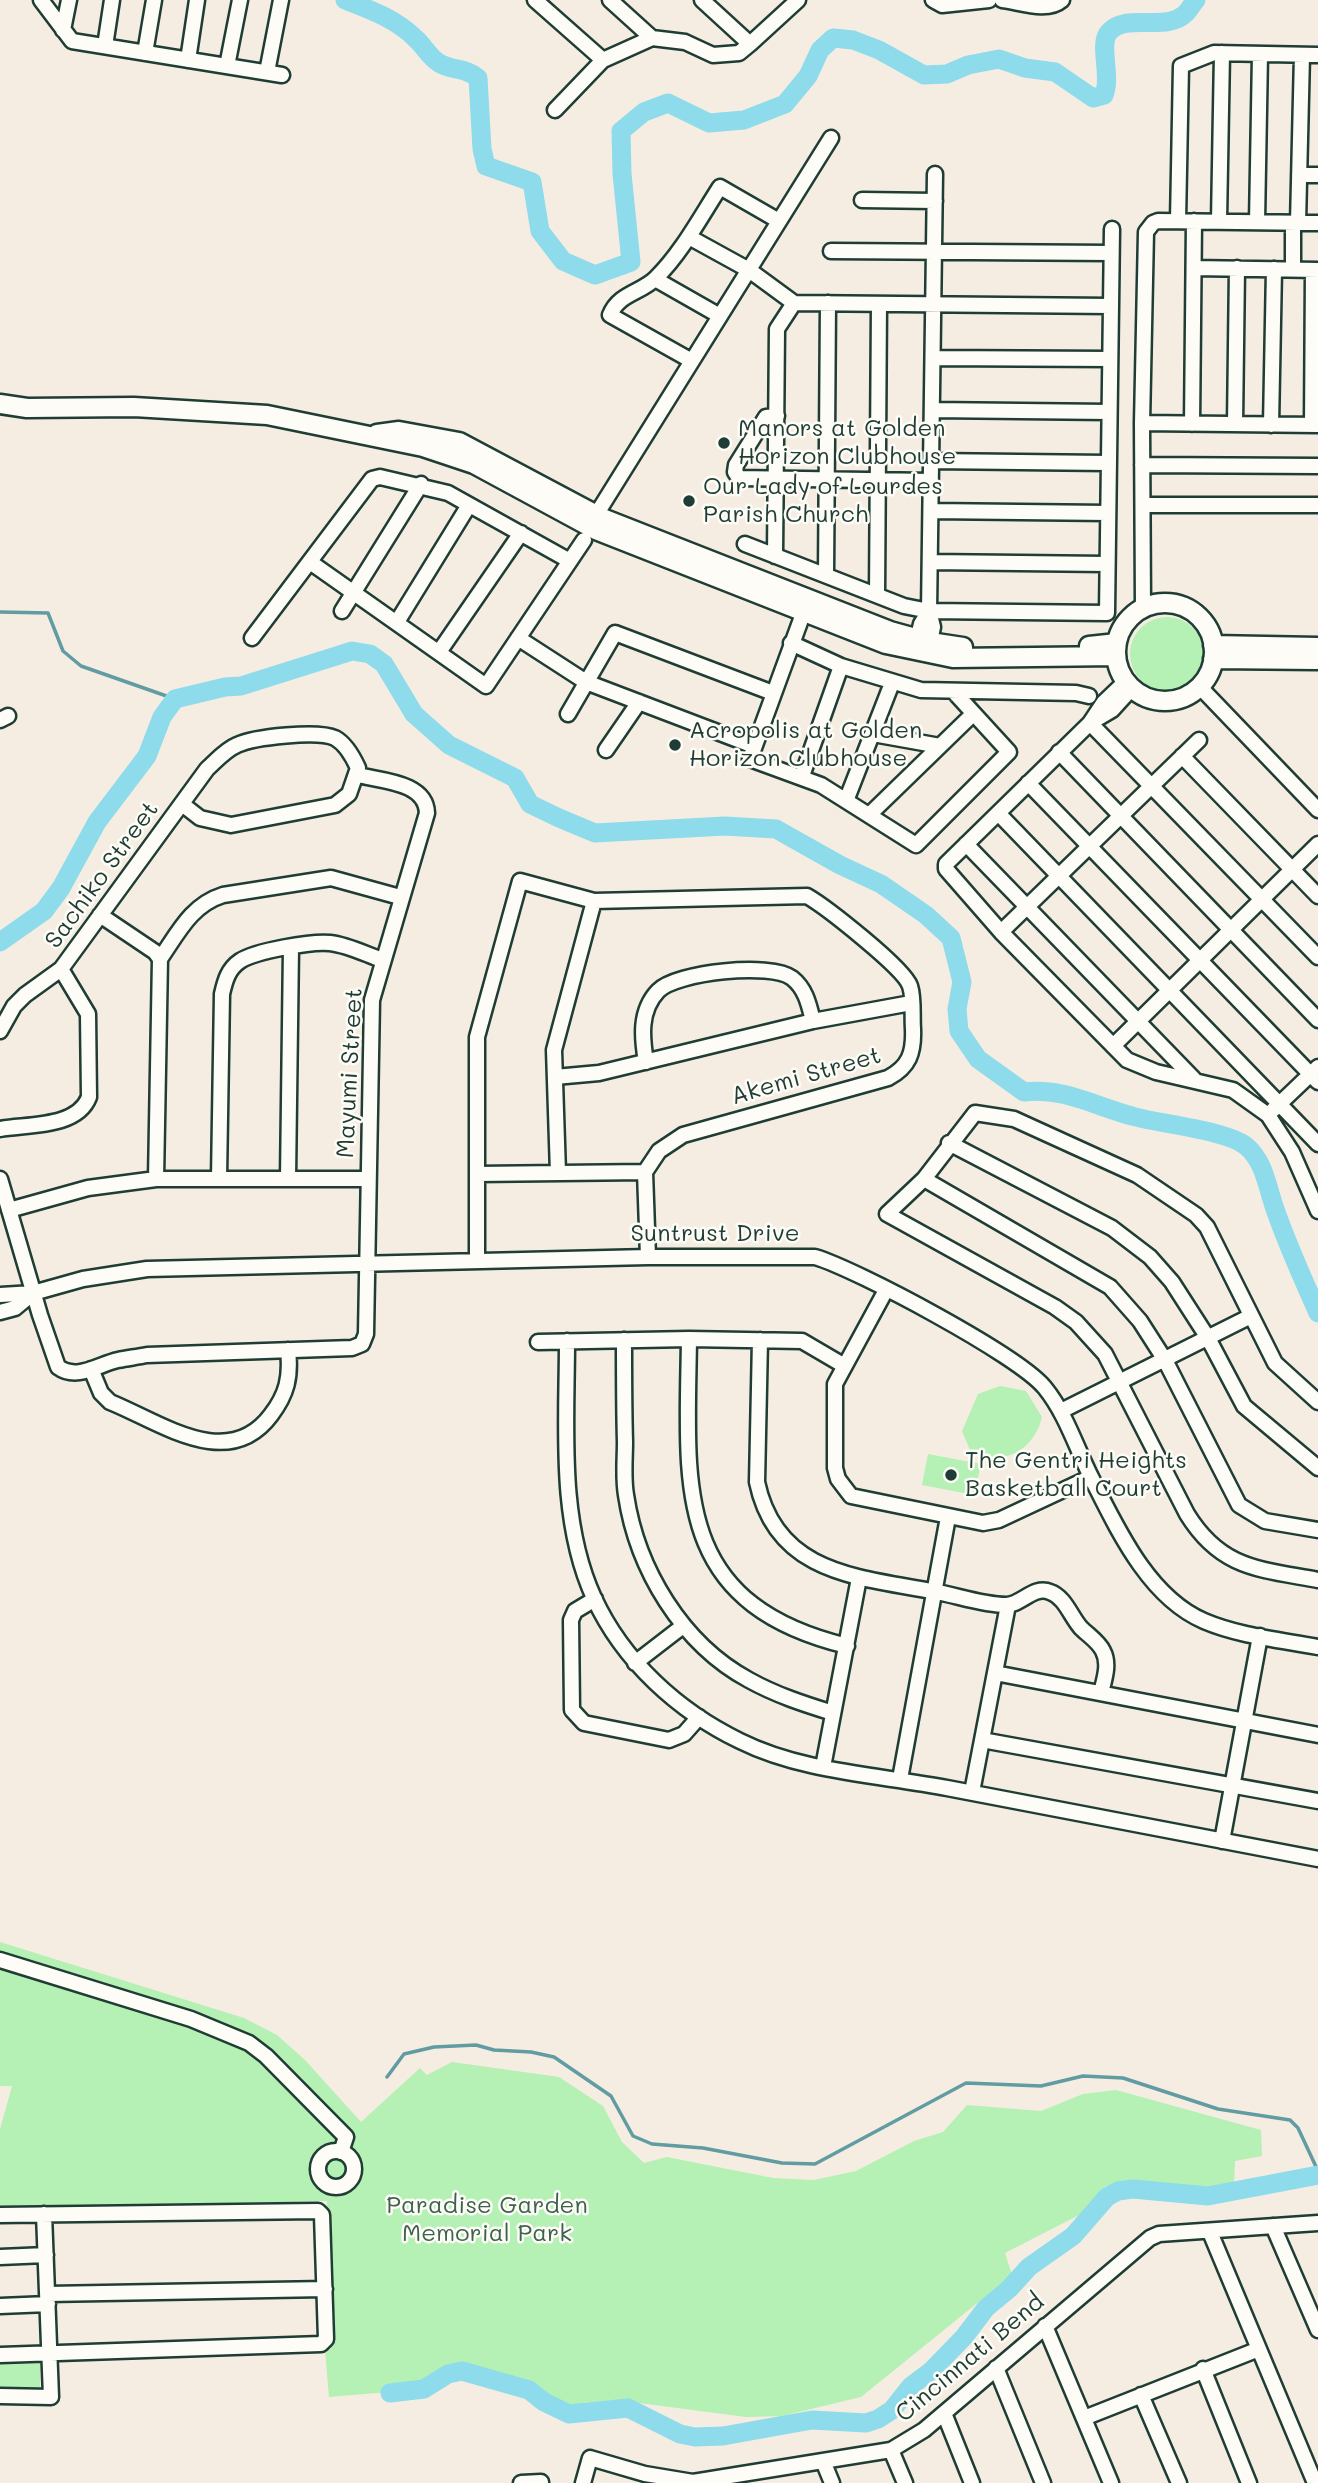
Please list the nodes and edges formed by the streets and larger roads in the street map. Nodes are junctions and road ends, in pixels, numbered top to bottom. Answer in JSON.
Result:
{"nodes":[{"id":1,"x":41,"y":0,"type":"edge"},
{"id":2,"x":69,"y":0,"type":"edge"},
{"id":3,"x":112,"y":0,"type":"edge"},
{"id":4,"x":154,"y":0,"type":"edge"},
{"id":5,"x":197,"y":0,"type":"edge"},
{"id":6,"x":240,"y":0,"type":"edge"},
{"id":7,"x":281,"y":0,"type":"edge"},
{"id":8,"x":535,"y":0,"type":"edge"},
{"id":9,"x":610,"y":0,"type":"edge"},
{"id":10,"x":702,"y":0,"type":"edge"},
{"id":11,"x":933,"y":0,"type":"edge"},
{"id":12,"x":989,"y":0,"type":"edge"},
{"id":13,"x":1002,"y":0,"type":"edge"},
{"id":14,"x":1062,"y":0,"type":"edge"},
{"id":15,"x":789,"y":3,"type":"edge"},
{"id":16,"x":63,"y":30,"type":"junction"},
{"id":17,"x":652,"y":38,"type":"junction"},
{"id":18,"x":750,"y":44,"type":"junction"},
{"id":19,"x":105,"y":46,"type":"junction"},
{"id":20,"x":145,"y":53,"type":"junction"},
{"id":21,"x":1222,"y":53,"type":"junction"},
{"id":22,"x":1260,"y":54,"type":"junction"},
{"id":23,"x":1302,"y":55,"type":"junction"},
{"id":24,"x":1318,"y":55,"type":"edge"},
{"id":25,"x":188,"y":60,"type":"junction"},
{"id":26,"x":603,"y":60,"type":"junction"},
{"id":27,"x":227,"y":66,"type":"junction"},
{"id":28,"x":555,"y":110,"type":"dead end"},
{"id":29,"x":831,"y":138,"type":"dead end"},
{"id":30,"x":935,"y":174,"type":"dead end"},
{"id":31,"x":1299,"y":175,"type":"junction"},
{"id":32,"x":1318,"y":175,"type":"edge"},
{"id":33,"x":862,"y":200,"type":"dead end"},
{"id":34,"x":935,"y":201,"type":"junction"},
{"id":35,"x":1219,"y":220,"type":"junction"},
{"id":36,"x":779,"y":221,"type":"junction"},
{"id":37,"x":1178,"y":221,"type":"junction"},
{"id":38,"x":1194,"y":221,"type":"junction"},
{"id":39,"x":1257,"y":222,"type":"junction"},
{"id":40,"x":1295,"y":223,"type":"junction"},
{"id":41,"x":1318,"y":223,"type":"edge"},
{"id":42,"x":1112,"y":229,"type":"dead end"},
{"id":43,"x":689,"y":237,"type":"junction"},
{"id":44,"x":831,"y":250,"type":"dead end"},
{"id":45,"x":934,"y":251,"type":"junction"},
{"id":46,"x":1111,"y":253,"type":"junction"},
{"id":47,"x":1194,"y":268,"type":"junction"},
{"id":48,"x":1237,"y":268,"type":"junction"},
{"id":49,"x":1274,"y":269,"type":"junction"},
{"id":50,"x":749,"y":270,"type":"junction"},
{"id":51,"x":1293,"y":270,"type":"junction"},
{"id":52,"x":1316,"y":270,"type":"edge"},
{"id":53,"x":655,"y":279,"type":"junction"},
{"id":54,"x":794,"y":303,"type":"junction"},
{"id":55,"x":828,"y":303,"type":"junction"},
{"id":56,"x":879,"y":304,"type":"junction"},
{"id":57,"x":933,"y":304,"type":"junction"},
{"id":58,"x":1111,"y":306,"type":"junction"},
{"id":59,"x":720,"y":316,"type":"junction"},
{"id":60,"x":933,"y":358,"type":"junction"},
{"id":61,"x":1110,"y":359,"type":"junction"},
{"id":62,"x":692,"y":361,"type":"junction"},
{"id":63,"x":0,"y":404,"type":"edge"},
{"id":64,"x":932,"y":410,"type":"junction"},
{"id":65,"x":1109,"y":412,"type":"junction"},
{"id":66,"x":777,"y":416,"type":"junction"},
{"id":67,"x":1142,"y":423,"type":"junction"},
{"id":68,"x":1192,"y":424,"type":"junction"},
{"id":69,"x":1235,"y":424,"type":"junction"},
{"id":70,"x":1271,"y":425,"type":"junction"},
{"id":71,"x":1315,"y":425,"type":"edge"},
{"id":72,"x":366,"y":436,"type":"junction"},
{"id":73,"x":931,"y":461,"type":"junction"},
{"id":74,"x":1108,"y":463,"type":"junction"},
{"id":75,"x":1142,"y":465,"type":"junction"},
{"id":76,"x":1318,"y":466,"type":"edge"},
{"id":77,"x":776,"y":479,"type":"junction"},
{"id":78,"x":827,"y":480,"type":"junction"},
{"id":79,"x":878,"y":480,"type":"junction"},
{"id":80,"x":931,"y":481,"type":"junction"},
{"id":81,"x":421,"y":484,"type":"junction"},
{"id":82,"x":469,"y":505,"type":"junction"},
{"id":83,"x":1143,"y":505,"type":"junction"},
{"id":84,"x":1318,"y":505,"type":"edge"},
{"id":85,"x":931,"y":511,"type":"junction"},
{"id":86,"x":1108,"y":513,"type":"junction"},
{"id":87,"x":596,"y":515,"type":"junction"},
{"id":88,"x":521,"y":533,"type":"junction"},
{"id":89,"x":584,"y":540,"type":"dead end"},
{"id":90,"x":745,"y":544,"type":"dead end"},
{"id":91,"x":775,"y":556,"type":"junction"},
{"id":92,"x":570,"y":561,"type":"junction"},
{"id":93,"x":310,"y":562,"type":"junction"},
{"id":94,"x":930,"y":562,"type":"junction"},
{"id":95,"x":1107,"y":564,"type":"junction"},
{"id":96,"x":826,"y":575,"type":"junction"},
{"id":97,"x":356,"y":593,"type":"junction"},
{"id":98,"x":877,"y":595,"type":"junction"},
{"id":99,"x":806,"y":606,"type":"junction"},
{"id":100,"x":1143,"y":608,"type":"junction"},
{"id":101,"x":342,"y":611,"type":"dead end"},
{"id":102,"x":929,"y":611,"type":"junction"},
{"id":103,"x":397,"y":622,"type":"junction"},
{"id":104,"x":252,"y":638,"type":"dead end"},
{"id":105,"x":518,"y":638,"type":"junction"},
{"id":106,"x":791,"y":643,"type":"junction"},
{"id":107,"x":922,"y":647,"type":"junction"},
{"id":108,"x":1318,"y":647,"type":"edge"},
{"id":109,"x":1117,"y":650,"type":"junction"},
{"id":110,"x":439,"y":652,"type":"junction"},
{"id":111,"x":1213,"y":652,"type":"junction"},
{"id":112,"x":1318,"y":660,"type":"edge"},
{"id":113,"x":841,"y":666,"type":"junction"},
{"id":114,"x":586,"y":682,"type":"junction"},
{"id":115,"x":892,"y":683,"type":"junction"},
{"id":116,"x":1129,"y":684,"type":"junction"},
{"id":117,"x":1199,"y":687,"type":"junction"},
{"id":118,"x":955,"y":693,"type":"junction"},
{"id":119,"x":773,"y":694,"type":"junction"},
{"id":120,"x":1089,"y":696,"type":"dead end"},
{"id":121,"x":639,"y":702,"type":"junction"},
{"id":122,"x":568,"y":714,"type":"dead end"},
{"id":123,"x":973,"y":714,"type":"junction"},
{"id":124,"x":1090,"y":723,"type":"junction"},
{"id":125,"x":873,"y":734,"type":"junction"},
{"id":126,"x":1199,"y":740,"type":"dead end"},
{"id":127,"x":754,"y":746,"type":"junction"},
{"id":128,"x":940,"y":746,"type":"junction"},
{"id":129,"x":606,"y":750,"type":"dead end"},
{"id":130,"x":1059,"y":752,"type":"junction"},
{"id":131,"x":1182,"y":756,"type":"junction"},
{"id":132,"x":358,"y":775,"type":"junction"},
{"id":133,"x":802,"y":776,"type":"junction"},
{"id":134,"x":1028,"y":783,"type":"junction"},
{"id":135,"x":1152,"y":786,"type":"junction"},
{"id":136,"x":846,"y":801,"type":"junction"},
{"id":137,"x":182,"y":804,"type":"junction"},
{"id":138,"x":1318,"y":810,"type":"edge"},
{"id":139,"x":998,"y":813,"type":"junction"},
{"id":140,"x":869,"y":815,"type":"junction"},
{"id":141,"x":1120,"y":816,"type":"junction"},
{"id":142,"x":966,"y":844,"type":"junction"},
{"id":143,"x":1318,"y":844,"type":"edge"},
{"id":144,"x":1089,"y":846,"type":"junction"},
{"id":145,"x":1292,"y":869,"type":"junction"},
{"id":146,"x":1058,"y":876,"type":"junction"},
{"id":147,"x":1318,"y":896,"type":"edge"},
{"id":148,"x":400,"y":897,"type":"junction"},
{"id":149,"x":1262,"y":899,"type":"junction"},
{"id":150,"x":594,"y":901,"type":"junction"},
{"id":151,"x":1027,"y":906,"type":"junction"},
{"id":152,"x":100,"y":915,"type":"junction"},
{"id":153,"x":1231,"y":930,"type":"junction"},
{"id":154,"x":1001,"y":932,"type":"junction"},
{"id":155,"x":291,"y":948,"type":"junction"},
{"id":156,"x":1318,"y":957,"type":"edge"},
{"id":157,"x":160,"y":959,"type":"junction"},
{"id":158,"x":382,"y":960,"type":"junction"},
{"id":159,"x":1200,"y":961,"type":"junction"},
{"id":160,"x":61,"y":969,"type":"junction"},
{"id":161,"x":1170,"y":991,"type":"junction"},
{"id":162,"x":911,"y":1003,"type":"junction"},
{"id":163,"x":1318,"y":1020,"type":"edge"},
{"id":164,"x":813,"y":1021,"type":"junction"},
{"id":165,"x":1139,"y":1021,"type":"junction"},
{"id":166,"x":0,"y":1031,"type":"edge"},
{"id":167,"x":1114,"y":1046,"type":"junction"},
{"id":168,"x":646,"y":1062,"type":"junction"},
{"id":169,"x":1315,"y":1074,"type":"edge"},
{"id":170,"x":555,"y":1077,"type":"junction"},
{"id":171,"x":1195,"y":1079,"type":"junction"},
{"id":172,"x":1279,"y":1104,"type":"junction"},
{"id":173,"x":1268,"y":1115,"type":"junction"},
{"id":174,"x":0,"y":1129,"type":"edge"},
{"id":175,"x":949,"y":1143,"type":"junction"},
{"id":176,"x":1318,"y":1144,"type":"edge"},
{"id":177,"x":645,"y":1172,"type":"junction"},
{"id":178,"x":558,"y":1173,"type":"junction"},
{"id":179,"x":477,"y":1174,"type":"junction"},
{"id":180,"x":219,"y":1178,"type":"junction"},
{"id":181,"x":288,"y":1178,"type":"junction"},
{"id":182,"x":0,"y":1179,"type":"edge"},
{"id":183,"x":156,"y":1179,"type":"junction"},
{"id":184,"x":367,"y":1179,"type":"junction"},
{"id":185,"x":924,"y":1179,"type":"junction"},
{"id":186,"x":9,"y":1210,"type":"junction"},
{"id":187,"x":1318,"y":1211,"type":"edge"},
{"id":188,"x":648,"y":1256,"type":"junction"},
{"id":189,"x":477,"y":1261,"type":"junction"},
{"id":190,"x":366,"y":1263,"type":"junction"},
{"id":191,"x":886,"y":1290,"type":"junction"},
{"id":192,"x":33,"y":1293,"type":"junction"},
{"id":193,"x":0,"y":1295,"type":"edge"},
{"id":194,"x":0,"y":1312,"type":"edge"},
{"id":195,"x":1251,"y":1316,"type":"junction"},
{"id":196,"x":1208,"y":1338,"type":"junction"},
{"id":197,"x":689,"y":1339,"type":"junction"},
{"id":198,"x":624,"y":1340,"type":"junction"},
{"id":199,"x":760,"y":1340,"type":"junction"},
{"id":200,"x":566,"y":1341,"type":"junction"},
{"id":201,"x":538,"y":1342,"type":"dead end"},
{"id":202,"x":288,"y":1350,"type":"junction"},
{"id":203,"x":1165,"y":1360,"type":"junction"},
{"id":204,"x":843,"y":1365,"type":"junction"},
{"id":205,"x":91,"y":1369,"type":"junction"},
{"id":206,"x":1120,"y":1382,"type":"junction"},
{"id":207,"x":1318,"y":1402,"type":"edge"},
{"id":208,"x":1061,"y":1411,"type":"junction"},
{"id":209,"x":1318,"y":1468,"type":"edge"},
{"id":210,"x":1091,"y":1477,"type":"junction"},
{"id":211,"x":948,"y":1517,"type":"junction"},
{"id":212,"x":1318,"y":1530,"type":"edge"},
{"id":213,"x":859,"y":1578,"type":"junction"},
{"id":214,"x":1318,"y":1580,"type":"edge"},
{"id":215,"x":935,"y":1592,"type":"junction"},
{"id":216,"x":594,"y":1599,"type":"junction"},
{"id":217,"x":1008,"y":1605,"type":"junction"},
{"id":218,"x":683,"y":1626,"type":"junction"},
{"id":219,"x":1260,"y":1636,"type":"junction"},
{"id":220,"x":847,"y":1646,"type":"junction"},
{"id":221,"x":1318,"y":1647,"type":"edge"},
{"id":222,"x":635,"y":1663,"type":"junction"},
{"id":223,"x":995,"y":1673,"type":"junction"},
{"id":224,"x":1101,"y":1693,"type":"junction"},
{"id":225,"x":834,"y":1713,"type":"junction"},
{"id":226,"x":698,"y":1717,"type":"junction"},
{"id":227,"x":1244,"y":1721,"type":"junction"},
{"id":228,"x":1318,"y":1735,"type":"edge"},
{"id":229,"x":982,"y":1740,"type":"junction"},
{"id":230,"x":823,"y":1767,"type":"junction"},
{"id":231,"x":900,"y":1779,"type":"junction"},
{"id":232,"x":1232,"y":1785,"type":"junction"},
{"id":233,"x":972,"y":1793,"type":"junction"},
{"id":234,"x":1318,"y":1801,"type":"edge"},
{"id":235,"x":1222,"y":1841,"type":"junction"},
{"id":236,"x":1318,"y":1859,"type":"edge"},
{"id":237,"x":0,"y":1960,"type":"edge"},
{"id":238,"x":341,"y":2152,"type":"dead end"},
{"id":239,"x":44,"y":2214,"type":"junction"},
{"id":240,"x":0,"y":2215,"type":"edge"},
{"id":241,"x":1318,"y":2223,"type":"edge"},
{"id":242,"x":1273,"y":2226,"type":"junction"},
{"id":243,"x":1210,"y":2232,"type":"junction"},
{"id":244,"x":46,"y":2255,"type":"junction"},
{"id":245,"x":0,"y":2257,"type":"edge"},
{"id":246,"x":325,"y":2289,"type":"junction"},
{"id":247,"x":48,"y":2299,"type":"junction"},
{"id":248,"x":0,"y":2306,"type":"edge"},
{"id":249,"x":1045,"y":2326,"type":"junction"},
{"id":250,"x":1318,"y":2330,"type":"edge"},
{"id":251,"x":1259,"y":2349,"type":"junction"},
{"id":252,"x":50,"y":2353,"type":"junction"},
{"id":253,"x":0,"y":2354,"type":"edge"},
{"id":254,"x":996,"y":2368,"type":"junction"},
{"id":255,"x":1202,"y":2369,"type":"junction"},
{"id":256,"x":1141,"y":2395,"type":"junction"},
{"id":257,"x":0,"y":2396,"type":"edge"},
{"id":258,"x":944,"y":2413,"type":"junction"},
{"id":259,"x":1084,"y":2418,"type":"junction"},
{"id":260,"x":891,"y":2450,"type":"junction"},
{"id":261,"x":823,"y":2460,"type":"junction"},
{"id":262,"x":757,"y":2478,"type":"edge"},
{"id":263,"x":541,"y":2482,"type":"edge"},
{"id":264,"x":521,"y":2483,"type":"edge"},
{"id":265,"x":583,"y":2483,"type":"edge"},
{"id":266,"x":693,"y":2483,"type":"edge"},
{"id":267,"x":832,"y":2483,"type":"edge"},
{"id":268,"x":905,"y":2483,"type":"edge"},
{"id":269,"x":972,"y":2483,"type":"edge"},
{"id":270,"x":1043,"y":2483,"type":"edge"},
{"id":271,"x":1111,"y":2483,"type":"edge"},
{"id":272,"x":1179,"y":2483,"type":"edge"},
{"id":273,"x":1250,"y":2483,"type":"edge"},
{"id":274,"x":1315,"y":2483,"type":"edge"}],
"edges":[{"from":1,"to":16,"type":"street"},
{"from":2,"to":16,"type":"street"},
{"from":3,"to":19,"type":"street"},
{"from":4,"to":20,"type":"street"},
{"from":5,"to":25,"type":"street"},
{"from":6,"to":27,"type":"street"},
{"from":7,"to":27,"type":"street"},
{"from":8,"to":26,"type":"street"},
{"from":9,"to":17,"type":"street"},
{"from":10,"to":18,"type":"street"},
{"from":11,"to":12,"type":"street"},
{"from":13,"to":14,"type":"street"},
{"from":15,"to":18,"type":"street"},
{"from":16,"to":19,"type":"street"},
{"from":17,"to":18,"type":"street"},
{"from":17,"to":26,"type":"street"},
{"from":19,"to":20,"type":"street"},
{"from":20,"to":25,"type":"street"},
{"from":21,"to":22,"type":"street"},
{"from":21,"to":35,"type":"street"},
{"from":21,"to":37,"type":"street"},
{"from":22,"to":23,"type":"street"},
{"from":22,"to":39,"type":"street"},
{"from":23,"to":24,"type":"street"},
{"from":23,"to":31,"type":"street"},
{"from":25,"to":27,"type":"street"},
{"from":26,"to":28,"type":"street"},
{"from":29,"to":36,"type":"street"},
{"from":30,"to":34,"type":"street"},
{"from":31,"to":32,"type":"street"},
{"from":31,"to":40,"type":"street"},
{"from":33,"to":34,"type":"street"},
{"from":34,"to":45,"type":"street"},
{"from":35,"to":38,"type":"street"},
{"from":35,"to":39,"type":"street"},
{"from":36,"to":43,"type":"street"},
{"from":36,"to":50,"type":"street"},
{"from":37,"to":38,"type":"street"},
{"from":37,"to":67,"type":"street"},
{"from":38,"to":47,"type":"street"},
{"from":39,"to":40,"type":"street"},
{"from":40,"to":41,"type":"street"},
{"from":40,"to":51,"type":"street"},
{"from":42,"to":46,"type":"street"},
{"from":43,"to":50,"type":"street"},
{"from":43,"to":53,"type":"street"},
{"from":44,"to":45,"type":"street"},
{"from":45,"to":46,"type":"street"},
{"from":45,"to":57,"type":"street"},
{"from":46,"to":58,"type":"street"},
{"from":47,"to":48,"type":"street"},
{"from":47,"to":68,"type":"street"},
{"from":48,"to":49,"type":"street"},
{"from":48,"to":69,"type":"street"},
{"from":49,"to":51,"type":"street"},
{"from":49,"to":70,"type":"street"},
{"from":50,"to":54,"type":"street"},
{"from":50,"to":59,"type":"street"},
{"from":51,"to":52,"type":"street"},
{"from":52,"to":71,"type":"street"},
{"from":53,"to":59,"type":"street"},
{"from":53,"to":62,"type":"street"},
{"from":54,"to":55,"type":"street"},
{"from":54,"to":66,"type":"street"},
{"from":55,"to":56,"type":"street"},
{"from":55,"to":78,"type":"street"},
{"from":56,"to":57,"type":"street"},
{"from":56,"to":79,"type":"street"},
{"from":57,"to":58,"type":"street"},
{"from":57,"to":60,"type":"street"},
{"from":58,"to":61,"type":"street"},
{"from":59,"to":62,"type":"street"},
{"from":60,"to":61,"type":"street"},
{"from":60,"to":64,"type":"street"},
{"from":61,"to":65,"type":"street"},
{"from":62,"to":87,"type":"street"},
{"from":63,"to":72,"type":"street"},
{"from":64,"to":65,"type":"street"},
{"from":64,"to":73,"type":"street"},
{"from":65,"to":74,"type":"street"},
{"from":66,"to":77,"type":"street"},
{"from":66,"to":77,"type":"street"},
{"from":67,"to":68,"type":"street"},
{"from":67,"to":75,"type":"street"},
{"from":68,"to":69,"type":"street"},
{"from":69,"to":70,"type":"street"},
{"from":70,"to":71,"type":"street"},
{"from":72,"to":87,"type":"street"},
{"from":72,"to":99,"type":"street"},
{"from":73,"to":74,"type":"street"},
{"from":73,"to":80,"type":"street"},
{"from":74,"to":86,"type":"street"},
{"from":75,"to":76,"type":"street"},
{"from":75,"to":83,"type":"street"},
{"from":77,"to":78,"type":"street"},
{"from":77,"to":91,"type":"street"},
{"from":78,"to":79,"type":"street"},
{"from":78,"to":96,"type":"street"},
{"from":79,"to":80,"type":"street"},
{"from":79,"to":98,"type":"street"},
{"from":80,"to":85,"type":"street"},
{"from":81,"to":82,"type":"street"},
{"from":81,"to":93,"type":"street"},
{"from":81,"to":97,"type":"street"},
{"from":82,"to":88,"type":"street"},
{"from":82,"to":103,"type":"street"},
{"from":83,"to":84,"type":"street"},
{"from":83,"to":100,"type":"street"},
{"from":85,"to":86,"type":"street"},
{"from":85,"to":94,"type":"street"},
{"from":86,"to":95,"type":"street"},
{"from":87,"to":99,"type":"street"},
{"from":88,"to":92,"type":"street"},
{"from":88,"to":110,"type":"street"},
{"from":89,"to":92,"type":"street"},
{"from":90,"to":91,"type":"street"},
{"from":91,"to":96,"type":"street"},
{"from":92,"to":105,"type":"street"},
{"from":93,"to":97,"type":"street"},
{"from":93,"to":104,"type":"street"},
{"from":94,"to":95,"type":"street"},
{"from":94,"to":102,"type":"street"},
{"from":95,"to":102,"type":"street"},
{"from":96,"to":98,"type":"street"},
{"from":97,"to":101,"type":"street"},
{"from":97,"to":103,"type":"street"},
{"from":98,"to":102,"type":"street"},
{"from":99,"to":106,"type":"street"},
{"from":99,"to":107,"type":"street"},
{"from":100,"to":109,"type":"street"},
{"from":100,"to":111,"type":"street"},
{"from":102,"to":107,"type":"street"},
{"from":103,"to":110,"type":"street"},
{"from":105,"to":110,"type":"street"},
{"from":105,"to":114,"type":"street"},
{"from":106,"to":113,"type":"street"},
{"from":106,"to":119,"type":"street"},
{"from":107,"to":109,"type":"street"},
{"from":108,"to":111,"type":"street"},
{"from":109,"to":116,"type":"street"},
{"from":111,"to":112,"type":"street"},
{"from":111,"to":117,"type":"street"},
{"from":113,"to":115,"type":"street"},
{"from":113,"to":133,"type":"street"},
{"from":114,"to":119,"type":"street"},
{"from":114,"to":121,"type":"street"},
{"from":114,"to":122,"type":"street"},
{"from":115,"to":118,"type":"street"},
{"from":115,"to":125,"type":"street"},
{"from":116,"to":117,"type":"street"},
{"from":116,"to":124,"type":"street"},
{"from":117,"to":138,"type":"street"},
{"from":118,"to":120,"type":"street"},
{"from":118,"to":123,"type":"street"},
{"from":119,"to":127,"type":"street"},
{"from":121,"to":127,"type":"street"},
{"from":121,"to":129,"type":"street"},
{"from":123,"to":128,"type":"street"},
{"from":123,"to":140,"type":"street"},
{"from":124,"to":130,"type":"street"},
{"from":124,"to":135,"type":"street"},
{"from":125,"to":128,"type":"street"},
{"from":125,"to":136,"type":"street"},
{"from":126,"to":131,"type":"street"},
{"from":127,"to":133,"type":"street"},
{"from":128,"to":140,"type":"street"},
{"from":130,"to":134,"type":"street"},
{"from":130,"to":141,"type":"street"},
{"from":131,"to":135,"type":"street"},
{"from":131,"to":145,"type":"street"},
{"from":132,"to":137,"type":"street"},
{"from":132,"to":137,"type":"street","name":"Sachiko Street"},
{"from":132,"to":148,"type":"street","name":"Mayumi Street"},
{"from":133,"to":136,"type":"street"},
{"from":134,"to":139,"type":"street"},
{"from":134,"to":144,"type":"street"},
{"from":135,"to":141,"type":"street"},
{"from":135,"to":149,"type":"street"},
{"from":136,"to":140,"type":"street"},
{"from":137,"to":152,"type":"street","name":"Sachiko Street"},
{"from":139,"to":142,"type":"street"},
{"from":139,"to":146,"type":"street"},
{"from":141,"to":144,"type":"street"},
{"from":141,"to":153,"type":"street"},
{"from":142,"to":151,"type":"street"},
{"from":142,"to":154,"type":"street"},
{"from":143,"to":145,"type":"street"},
{"from":144,"to":146,"type":"street"},
{"from":144,"to":159,"type":"street"},
{"from":145,"to":147,"type":"street"},
{"from":145,"to":149,"type":"street"},
{"from":146,"to":151,"type":"street"},
{"from":146,"to":161,"type":"street"},
{"from":148,"to":157,"type":"street"},
{"from":148,"to":158,"type":"street","name":"Mayumi Street"},
{"from":149,"to":153,"type":"street"},
{"from":149,"to":156,"type":"street"},
{"from":150,"to":162,"type":"street","name":"Akemi Street"},
{"from":150,"to":170,"type":"street"},
{"from":150,"to":179,"type":"street","name":"Akemi Street"},
{"from":151,"to":154,"type":"street"},
{"from":151,"to":165,"type":"street"},
{"from":152,"to":157,"type":"street"},
{"from":152,"to":160,"type":"street","name":"Sachiko Street"},
{"from":153,"to":159,"type":"street"},
{"from":153,"to":163,"type":"street"},
{"from":154,"to":167,"type":"street"},
{"from":155,"to":158,"type":"street"},
{"from":155,"to":180,"type":"street"},
{"from":155,"to":181,"type":"street"},
{"from":157,"to":183,"type":"street"},
{"from":158,"to":184,"type":"street","name":"Mayumi Street"},
{"from":159,"to":161,"type":"street"},
{"from":159,"to":169,"type":"street"},
{"from":160,"to":166,"type":"street","name":"Sachiko Street"},
{"from":160,"to":174,"type":"street"},
{"from":161,"to":165,"type":"street"},
{"from":161,"to":172,"type":"street"},
{"from":162,"to":164,"type":"street"},
{"from":162,"to":177,"type":"street","name":"Akemi Street"},
{"from":164,"to":168,"type":"street"},
{"from":164,"to":168,"type":"street"},
{"from":165,"to":167,"type":"street"},
{"from":165,"to":171,"type":"street"},
{"from":167,"to":171,"type":"street"},
{"from":168,"to":170,"type":"street"},
{"from":169,"to":172,"type":"street"},
{"from":170,"to":178,"type":"street"},
{"from":171,"to":173,"type":"street"},
{"from":172,"to":173,"type":"street"},
{"from":172,"to":176,"type":"street"},
{"from":173,"to":187,"type":"street"},
{"from":175,"to":185,"type":"street"},
{"from":175,"to":195,"type":"street"},
{"from":175,"to":196,"type":"street"},
{"from":177,"to":178,"type":"street"},
{"from":177,"to":188,"type":"street"},
{"from":178,"to":179,"type":"street"},
{"from":179,"to":189,"type":"street"},
{"from":180,"to":181,"type":"street"},
{"from":180,"to":183,"type":"street"},
{"from":181,"to":184,"type":"street"},
{"from":182,"to":186,"type":"street"},
{"from":183,"to":186,"type":"street"},
{"from":184,"to":190,"type":"street","name":"Mayumi Street"},
{"from":185,"to":203,"type":"street"},
{"from":185,"to":206,"type":"street"},
{"from":186,"to":192,"type":"street"},
{"from":188,"to":189,"type":"street","name":"Suntrust Drive"},
{"from":188,"to":191,"type":"street","name":"Suntrust Drive"},
{"from":189,"to":190,"type":"street","name":"Suntrust Drive"},
{"from":190,"to":192,"type":"street","name":"Suntrust Drive"},
{"from":190,"to":202,"type":"street","name":"Mayumi Street"},
{"from":191,"to":204,"type":"street"},
{"from":191,"to":208,"type":"street","name":"Suntrust Drive"},
{"from":192,"to":193,"type":"street","name":"Suntrust Drive"},
{"from":192,"to":194,"type":"street","name":"Suntrust Drive"},
{"from":192,"to":205,"type":"street"},
{"from":195,"to":196,"type":"street"},
{"from":195,"to":207,"type":"street"},
{"from":196,"to":203,"type":"street"},
{"from":196,"to":209,"type":"street"},
{"from":197,"to":198,"type":"street"},
{"from":197,"to":199,"type":"street"},
{"from":197,"to":220,"type":"street"},
{"from":198,"to":200,"type":"street"},
{"from":198,"to":218,"type":"street"},
{"from":199,"to":204,"type":"street"},
{"from":199,"to":213,"type":"street"},
{"from":200,"to":201,"type":"street"},
{"from":200,"to":216,"type":"street"},
{"from":202,"to":205,"type":"street"},
{"from":202,"to":205,"type":"street"},
{"from":203,"to":206,"type":"street"},
{"from":203,"to":212,"type":"street"},
{"from":204,"to":211,"type":"street"},
{"from":206,"to":208,"type":"street"},
{"from":206,"to":214,"type":"street"},
{"from":208,"to":210,"type":"street","name":"Suntrust Drive"},
{"from":210,"to":211,"type":"street"},
{"from":210,"to":219,"type":"street","name":"Suntrust Drive"},
{"from":211,"to":215,"type":"street"},
{"from":213,"to":215,"type":"street"},
{"from":213,"to":220,"type":"street"},
{"from":215,"to":217,"type":"street"},
{"from":215,"to":231,"type":"street"},
{"from":216,"to":222,"type":"street"},
{"from":216,"to":226,"type":"street"},
{"from":217,"to":223,"type":"street"},
{"from":217,"to":224,"type":"street"},
{"from":218,"to":222,"type":"street"},
{"from":218,"to":225,"type":"street"},
{"from":219,"to":221,"type":"street","name":"Suntrust Drive"},
{"from":219,"to":227,"type":"street"},
{"from":220,"to":225,"type":"street"},
{"from":222,"to":226,"type":"street"},
{"from":223,"to":224,"type":"street"},
{"from":223,"to":229,"type":"street"},
{"from":224,"to":227,"type":"street"},
{"from":225,"to":230,"type":"street"},
{"from":226,"to":230,"type":"street"},
{"from":227,"to":228,"type":"street"},
{"from":227,"to":232,"type":"street"},
{"from":229,"to":232,"type":"street"},
{"from":229,"to":233,"type":"street"},
{"from":230,"to":231,"type":"street"},
{"from":231,"to":233,"type":"street"},
{"from":232,"to":234,"type":"street"},
{"from":232,"to":235,"type":"street"},
{"from":233,"to":235,"type":"street"},
{"from":235,"to":236,"type":"street"},
{"from":237,"to":238,"type":"street"},
{"from":239,"to":240,"type":"street"},
{"from":239,"to":244,"type":"street"},
{"from":239,"to":246,"type":"street"},
{"from":241,"to":242,"type":"street","name":"Cincinnati Bend"},
{"from":242,"to":243,"type":"street","name":"Cincinnati Bend"},
{"from":242,"to":250,"type":"street"},
{"from":243,"to":249,"type":"street","name":"Cincinnati Bend"},
{"from":243,"to":251,"type":"street"},
{"from":244,"to":245,"type":"street"},
{"from":244,"to":247,"type":"street"},
{"from":246,"to":247,"type":"street"},
{"from":246,"to":252,"type":"street"},
{"from":247,"to":248,"type":"street"},
{"from":247,"to":252,"type":"street"},
{"from":249,"to":254,"type":"street","name":"Cincinnati Bend"},
{"from":249,"to":259,"type":"street"},
{"from":251,"to":255,"type":"street"},
{"from":251,"to":274,"type":"street"},
{"from":252,"to":253,"type":"street"},
{"from":252,"to":257,"type":"street"},
{"from":254,"to":258,"type":"street","name":"Cincinnati Bend"},
{"from":254,"to":270,"type":"street"},
{"from":255,"to":256,"type":"street"},
{"from":255,"to":273,"type":"street"},
{"from":256,"to":259,"type":"street"},
{"from":256,"to":272,"type":"street"},
{"from":258,"to":260,"type":"street","name":"Cincinnati Bend"},
{"from":258,"to":269,"type":"street"},
{"from":259,"to":271,"type":"street"},
{"from":260,"to":261,"type":"street","name":"Cincinnati Bend"},
{"from":260,"to":268,"type":"street"},
{"from":261,"to":262,"type":"street","name":"Cincinnati Bend"},
{"from":261,"to":267,"type":"street"},
{"from":262,"to":266,"type":"street","name":"Cincinnati Bend"},
{"from":263,"to":264,"type":"street"},
{"from":265,"to":266,"type":"street","name":"Cincinnati Bend"}]}
